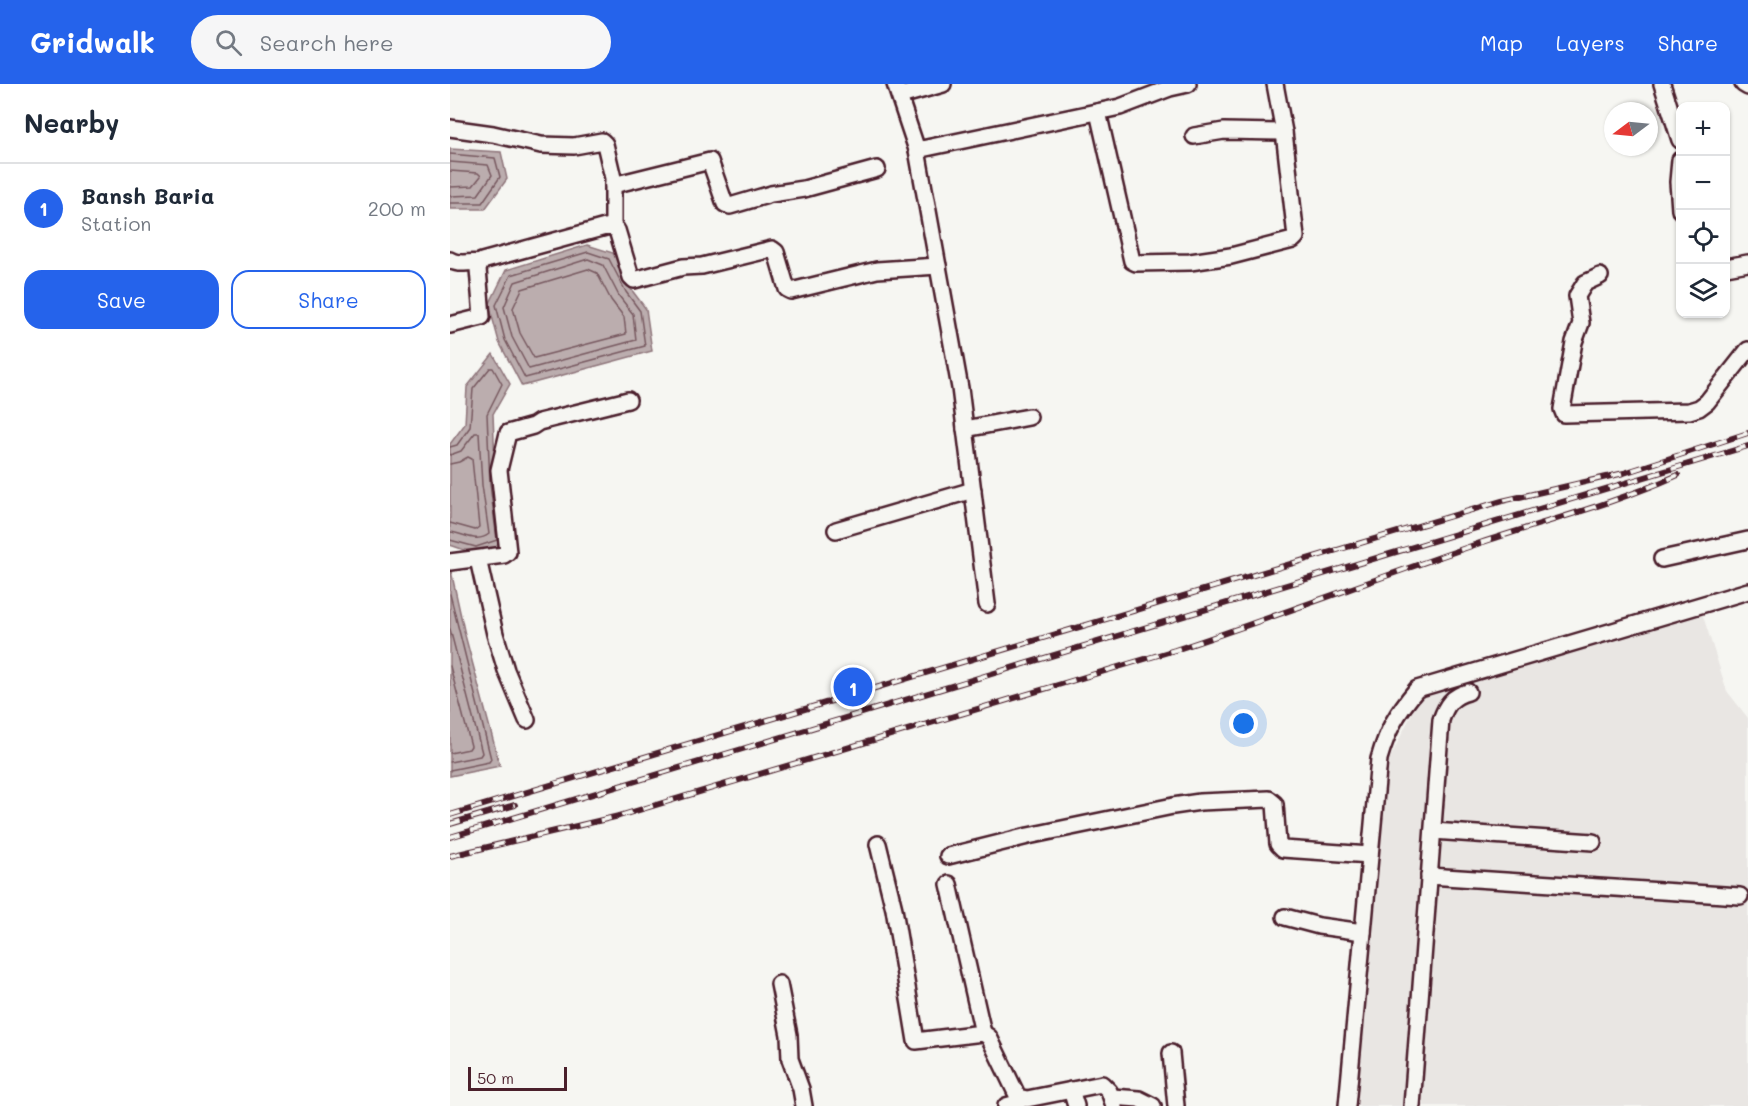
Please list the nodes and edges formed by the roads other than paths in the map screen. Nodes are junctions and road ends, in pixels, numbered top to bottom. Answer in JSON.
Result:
{"nodes":[{"id":1,"x":943,"y":84,"type":"edge"},
{"id":2,"x":1188,"y":84,"type":"edge"},
{"id":3,"x":1275,"y":84,"type":"edge"},
{"id":4,"x":1662,"y":84,"type":"edge"},
{"id":5,"x":1743,"y":84,"type":"edge"},
{"id":6,"x":1170,"y":86,"type":"edge"},
{"id":7,"x":1748,"y":87,"type":"edge"},
{"id":8,"x":897,"y":90,"type":"edge"},
{"id":9,"x":1098,"y":112,"type":"junction"},
{"id":10,"x":450,"y":128,"type":"edge"},
{"id":11,"x":1676,"y":128,"type":"edge"},
{"id":12,"x":1284,"y":132,"type":"junction"},
{"id":13,"x":1194,"y":136,"type":"dead end"},
{"id":14,"x":917,"y":150,"type":"junction"},
{"id":15,"x":878,"y":169,"type":"dead end"},
{"id":16,"x":614,"y":185,"type":"junction"},
{"id":17,"x":613,"y":227,"type":"junction"},
{"id":18,"x":450,"y":260,"type":"edge"},
{"id":19,"x":480,"y":263,"type":"junction"},
{"id":20,"x":1748,"y":263,"type":"edge"},
{"id":21,"x":938,"y":266,"type":"junction"},
{"id":22,"x":1730,"y":266,"type":"edge"},
{"id":23,"x":1600,"y":276,"type":"dead end"},
{"id":24,"x":450,"y":324,"type":"edge"},
{"id":25,"x":1748,"y":350,"type":"edge"},
{"id":26,"x":628,"y":400,"type":"dead end"},
{"id":27,"x":1029,"y":417,"type":"dead end"},
{"id":28,"x":965,"y":429,"type":"junction"},
{"id":29,"x":973,"y":490,"type":"junction"},
{"id":30,"x":836,"y":530,"type":"dead end"},
{"id":31,"x":1748,"y":540,"type":"edge"},
{"id":32,"x":478,"y":559,"type":"junction"},
{"id":33,"x":1662,"y":559,"type":"dead end"},
{"id":34,"x":450,"y":562,"type":"edge"},
{"id":35,"x":1748,"y":591,"type":"edge"},
{"id":36,"x":987,"y":604,"type":"dead end"},
{"id":37,"x":1468,"y":692,"type":"dead end"},
{"id":38,"x":527,"y":720,"type":"dead end"},
{"id":39,"x":1433,"y":831,"type":"junction"},
{"id":40,"x":1593,"y":842,"type":"dead end"},
{"id":41,"x":878,"y":844,"type":"dead end"},
{"id":42,"x":1370,"y":855,"type":"junction"},
{"id":43,"x":948,"y":856,"type":"dead end"},
{"id":44,"x":1429,"y":876,"type":"junction"},
{"id":45,"x":949,"y":884,"type":"dead end"},
{"id":46,"x":1740,"y":896,"type":"dead end"},
{"id":47,"x":1285,"y":917,"type":"dead end"},
{"id":48,"x":1363,"y":932,"type":"junction"},
{"id":49,"x":779,"y":984,"type":"dead end"},
{"id":50,"x":983,"y":1033,"type":"junction"},
{"id":51,"x":1171,"y":1053,"type":"dead end"},
{"id":52,"x":1071,"y":1090,"type":"junction"},
{"id":53,"x":1022,"y":1099,"type":"junction"},
{"id":54,"x":1113,"y":1102,"type":"edge"},
{"id":55,"x":804,"y":1106,"type":"edge"},
{"id":56,"x":1006,"y":1106,"type":"edge"},
{"id":57,"x":1076,"y":1106,"type":"edge"},
{"id":58,"x":1153,"y":1106,"type":"edge"},
{"id":59,"x":1176,"y":1106,"type":"edge"},
{"id":60,"x":1347,"y":1106,"type":"edge"},
{"id":61,"x":1412,"y":1106,"type":"edge"}],
"edges":[{"from":1,"to":8,"type":"street"},
{"from":2,"to":6,"type":"street"},
{"from":3,"to":12,"type":"street"},
{"from":4,"to":11,"type":"street"},
{"from":5,"to":7,"type":"street"},
{"from":6,"to":9,"type":"street"},
{"from":8,"to":14,"type":"street"},
{"from":9,"to":12,"type":"street"},
{"from":9,"to":14,"type":"street"},
{"from":10,"to":16,"type":"street"},
{"from":12,"to":13,"type":"street"},
{"from":14,"to":21,"type":"street"},
{"from":15,"to":16,"type":"street"},
{"from":16,"to":17,"type":"street"},
{"from":17,"to":19,"type":"street"},
{"from":17,"to":21,"type":"street"},
{"from":18,"to":19,"type":"street"},
{"from":19,"to":24,"type":"street"},
{"from":20,"to":22,"type":"street"},
{"from":21,"to":28,"type":"street"},
{"from":23,"to":25,"type":"street"},
{"from":26,"to":32,"type":"street"},
{"from":27,"to":28,"type":"street"},
{"from":28,"to":29,"type":"street"},
{"from":29,"to":30,"type":"street"},
{"from":29,"to":36,"type":"street"},
{"from":31,"to":33,"type":"street"},
{"from":32,"to":34,"type":"street"},
{"from":32,"to":38,"type":"street"},
{"from":35,"to":42,"type":"street"},
{"from":37,"to":39,"type":"street"},
{"from":39,"to":40,"type":"street"},
{"from":39,"to":44,"type":"street"},
{"from":41,"to":50,"type":"street"},
{"from":42,"to":43,"type":"street"},
{"from":42,"to":48,"type":"street"},
{"from":44,"to":46,"type":"street"},
{"from":44,"to":61,"type":"street"},
{"from":45,"to":50,"type":"street"},
{"from":47,"to":48,"type":"street"},
{"from":48,"to":60,"type":"street"},
{"from":49,"to":55,"type":"street"},
{"from":50,"to":53,"type":"street"},
{"from":51,"to":59,"type":"street"},
{"from":52,"to":53,"type":"street"},
{"from":52,"to":54,"type":"street"},
{"from":52,"to":57,"type":"street"},
{"from":53,"to":56,"type":"street"},
{"from":54,"to":58,"type":"street"}]}
